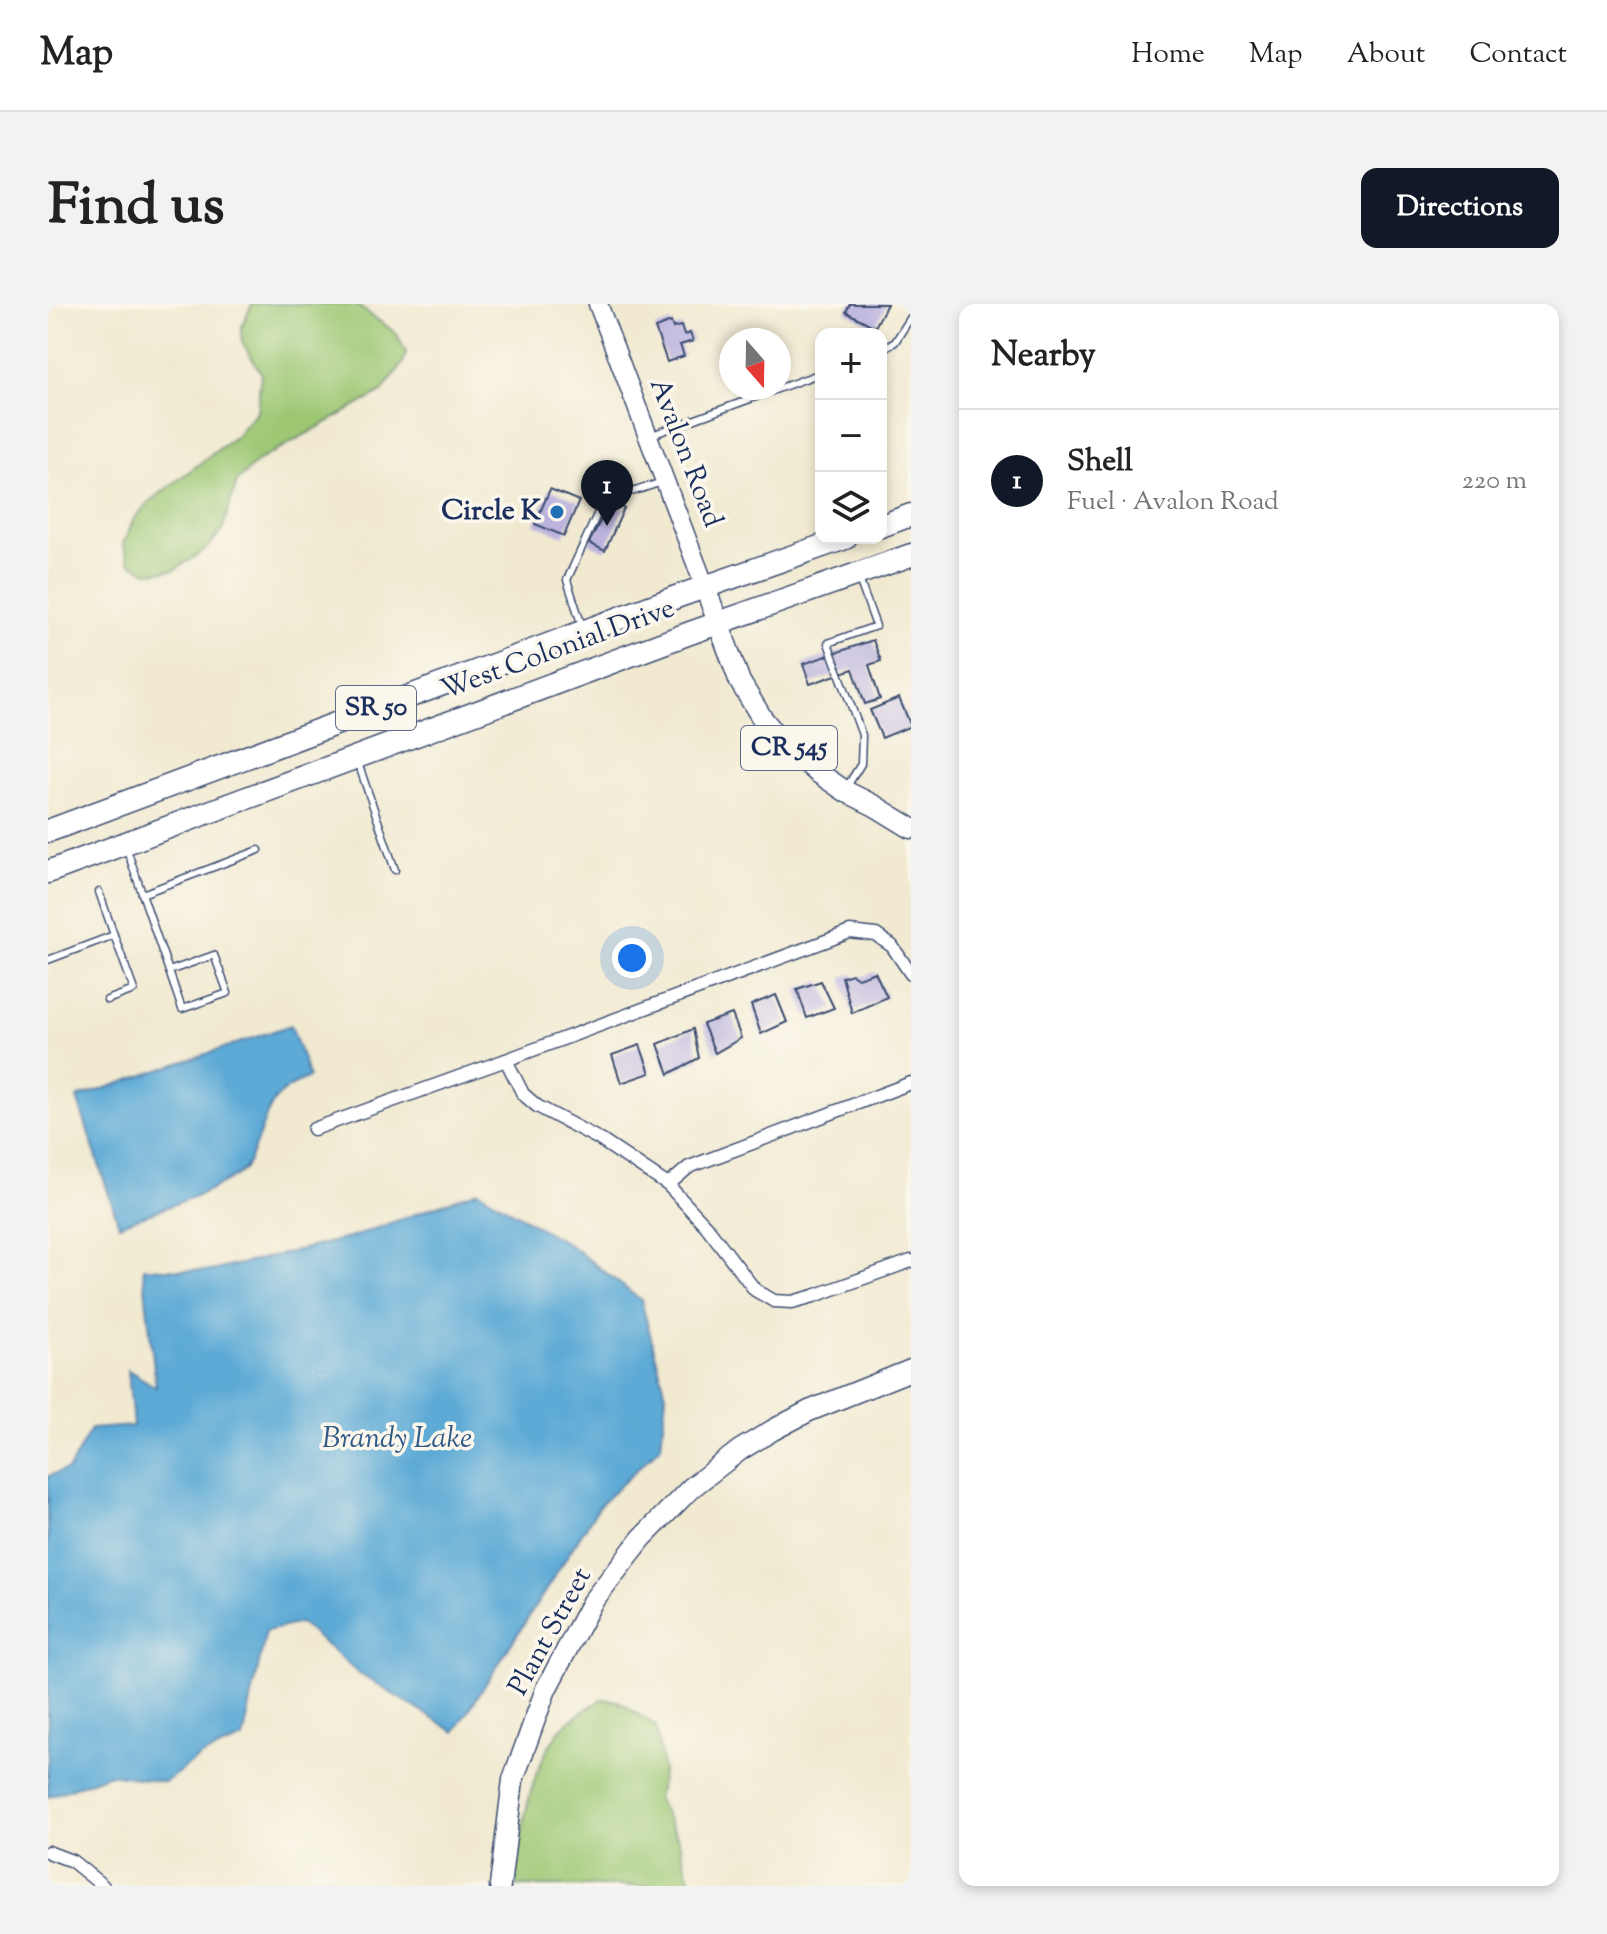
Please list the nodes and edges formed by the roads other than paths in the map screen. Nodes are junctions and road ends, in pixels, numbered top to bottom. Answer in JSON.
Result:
{"nodes":[{"id":1,"x":598,"y":304,"type":"edge"},
{"id":2,"x":911,"y":317,"type":"edge"},
{"id":3,"x":887,"y":347,"type":"edge"},
{"id":4,"x":815,"y":375,"type":"edge"},
{"id":5,"x":648,"y":437,"type":"junction"},
{"id":6,"x":665,"y":480,"type":"junction"},
{"id":7,"x":911,"y":515,"type":"edge"},
{"id":8,"x":887,"y":524,"type":"edge"},
{"id":9,"x":828,"y":544,"type":"edge"},
{"id":10,"x":911,"y":555,"type":"edge"},
{"id":11,"x":858,"y":574,"type":"junction"},
{"id":12,"x":705,"y":587,"type":"junction"},
{"id":13,"x":717,"y":624,"type":"junction"},
{"id":14,"x":583,"y":632,"type":"junction"},
{"id":15,"x":355,"y":757,"type":"junction"},
{"id":16,"x":845,"y":791,"type":"junction"},
{"id":17,"x":124,"y":803,"type":"junction"},
{"id":18,"x":911,"y":828,"type":"edge"},
{"id":19,"x":48,"y":831,"type":"edge"},
{"id":20,"x":48,"y":843,"type":"edge"},
{"id":21,"x":124,"y":844,"type":"junction"},
{"id":22,"x":259,"y":850,"type":"dead end"},
{"id":23,"x":395,"y":870,"type":"dead end"},
{"id":24,"x":48,"y":872,"type":"edge"},
{"id":25,"x":99,"y":892,"type":"dead end"},
{"id":26,"x":142,"y":894,"type":"junction"},
{"id":27,"x":114,"y":935,"type":"junction"},
{"id":28,"x":48,"y":960,"type":"edge"},
{"id":29,"x":169,"y":971,"type":"junction"},
{"id":30,"x":911,"y":974,"type":"edge"},
{"id":31,"x":107,"y":1000,"type":"dead end"},
{"id":32,"x":506,"y":1060,"type":"junction"},
{"id":33,"x":911,"y":1083,"type":"edge"},
{"id":34,"x":314,"y":1129,"type":"dead end"},
{"id":35,"x":668,"y":1185,"type":"junction"},
{"id":36,"x":911,"y":1261,"type":"edge"},
{"id":37,"x":911,"y":1370,"type":"edge"},
{"id":38,"x":48,"y":1852,"type":"edge"},
{"id":39,"x":103,"y":1886,"type":"edge"},
{"id":40,"x":500,"y":1886,"type":"edge"}],
"edges":[{"from":1,"to":5,"type":"main road","name":"Avalon Road","number":"CR 545"},
{"from":2,"to":3,"type":"lane"},
{"from":4,"to":5,"type":"lane"},
{"from":5,"to":6,"type":"main road","name":"Avalon Road","number":"CR 545"},
{"from":6,"to":12,"type":"main road","name":"Avalon Road","number":"CR 545"},
{"from":6,"to":14,"type":"lane"},
{"from":7,"to":8,"type":"highway"},
{"from":9,"to":12,"type":"highway","name":"West Colonial Drive","number":"SR 50"},
{"from":10,"to":11,"type":"highway","name":"West Colonial Drive","number":"SR 50"},
{"from":11,"to":13,"type":"highway","name":"West Colonial Drive","number":"SR 50"},
{"from":11,"to":16,"type":"lane"},
{"from":12,"to":13,"type":"main road","name":"Avalon Road","number":"CR 545"},
{"from":12,"to":14,"type":"highway","name":"West Colonial Drive","number":"SR 50"},
{"from":13,"to":15,"type":"highway","name":"West Colonial Drive","number":"SR 50"},
{"from":13,"to":16,"type":"main road","number":"CR 545"},
{"from":14,"to":17,"type":"highway","name":"West Colonial Drive","number":"SR 50"},
{"from":15,"to":21,"type":"highway","name":"West Colonial Drive","number":"SR 50"},
{"from":15,"to":23,"type":"lane"},
{"from":16,"to":18,"type":"main road","number":"CR 545"},
{"from":17,"to":19,"type":"highway","name":"West Colonial Drive","number":"SR 50"},
{"from":17,"to":20,"type":"highway"},
{"from":21,"to":24,"type":"highway","name":"West Colonial Drive","number":"SR 50"},
{"from":21,"to":26,"type":"lane"},
{"from":22,"to":26,"type":"lane"},
{"from":25,"to":27,"type":"lane"},
{"from":26,"to":29,"type":"lane"},
{"from":27,"to":28,"type":"lane"},
{"from":27,"to":31,"type":"lane"},
{"from":29,"to":29,"type":"lane"},
{"from":30,"to":32,"type":"street"},
{"from":32,"to":34,"type":"street"},
{"from":32,"to":35,"type":"street"},
{"from":33,"to":35,"type":"street"},
{"from":35,"to":36,"type":"street"},
{"from":37,"to":40,"type":"main road","name":"Plant Street"},
{"from":38,"to":39,"type":"street"}]}
